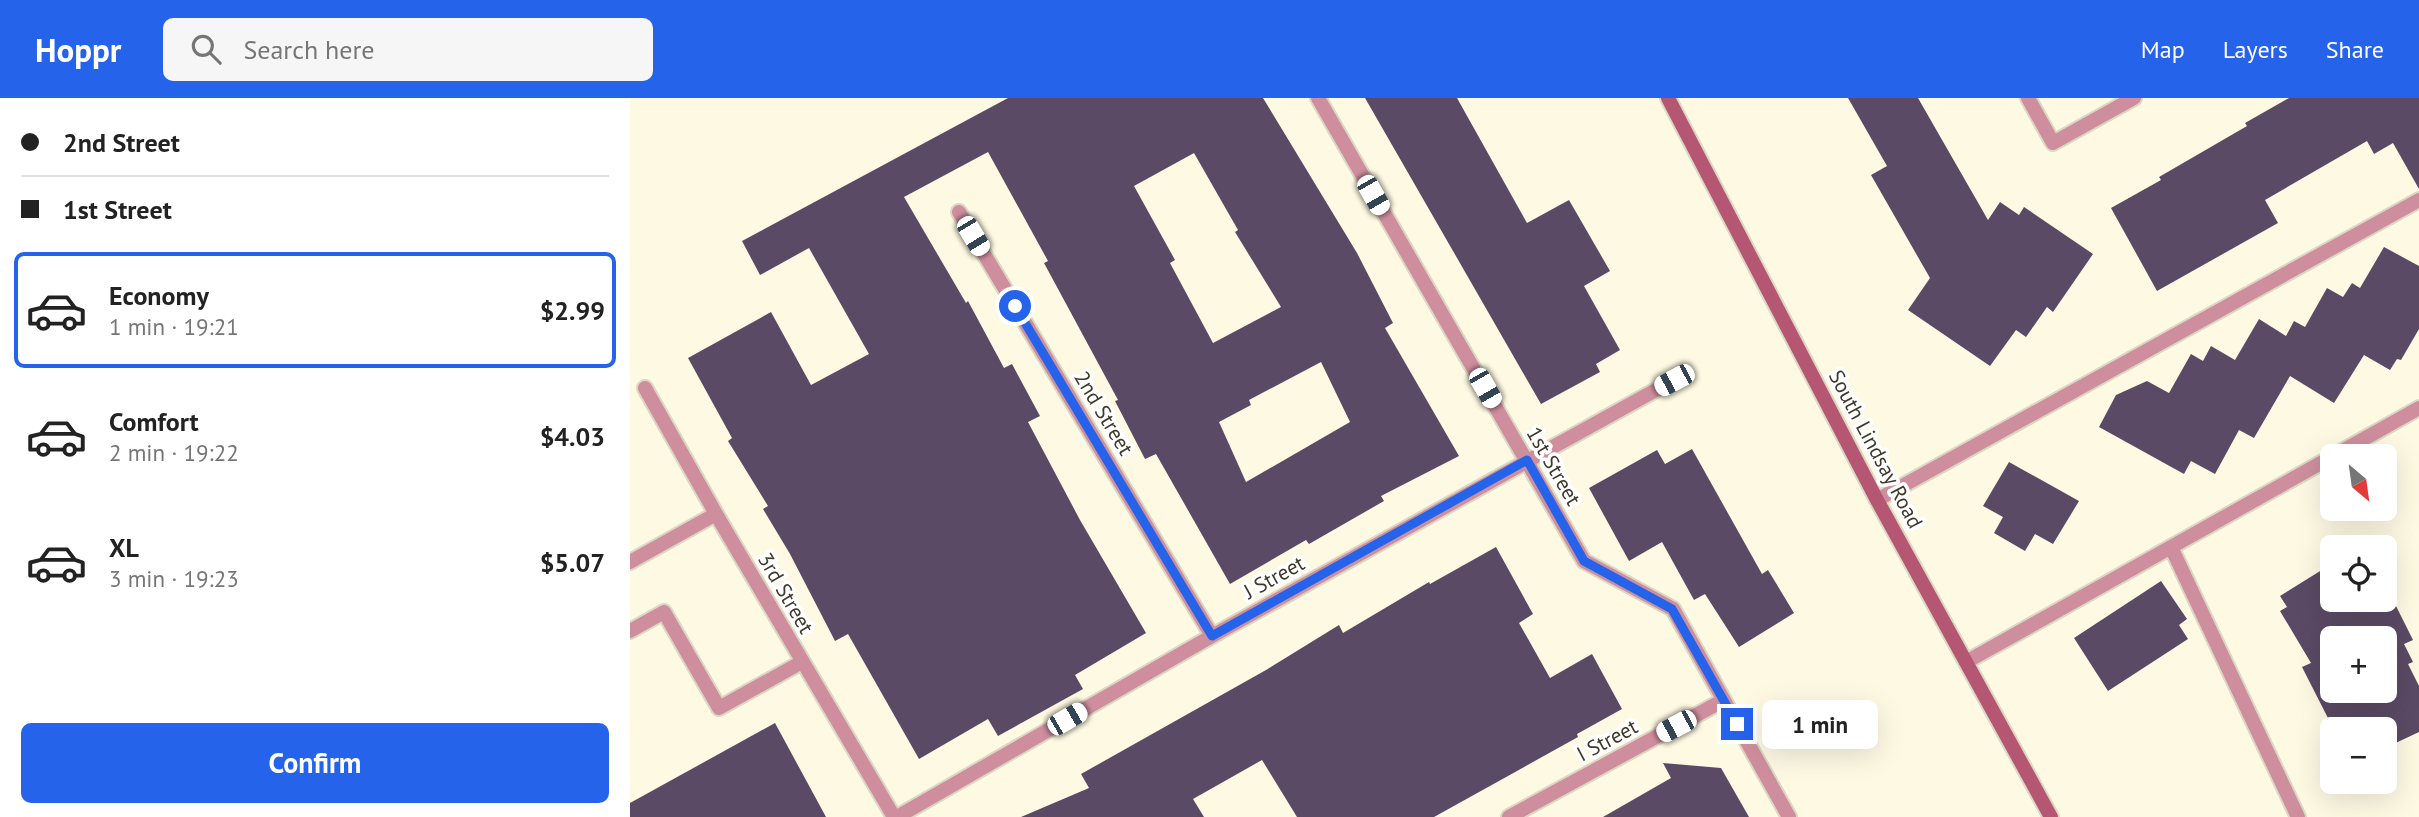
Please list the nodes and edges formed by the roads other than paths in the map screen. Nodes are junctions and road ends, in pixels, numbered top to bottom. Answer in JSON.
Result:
{"nodes":[{"id":1,"x":1318,"y":98,"type":"edge"},
{"id":2,"x":1668,"y":98,"type":"edge"},
{"id":3,"x":2028,"y":98,"type":"edge"},
{"id":4,"x":2134,"y":98,"type":"edge"},
{"id":5,"x":2419,"y":200,"type":"edge"},
{"id":6,"x":959,"y":212,"type":"dead end"},
{"id":7,"x":1674,"y":380,"type":"dead end"},
{"id":8,"x":645,"y":388,"type":"dead end"},
{"id":9,"x":2419,"y":408,"type":"edge"},
{"id":10,"x":1527,"y":460,"type":"junction"},
{"id":11,"x":1877,"y":500,"type":"junction"},
{"id":12,"x":716,"y":514,"type":"junction"},
{"id":13,"x":2171,"y":547,"type":"junction"},
{"id":14,"x":630,"y":562,"type":"edge"},
{"id":15,"x":630,"y":631,"type":"edge"},
{"id":16,"x":1212,"y":636,"type":"junction"},
{"id":17,"x":803,"y":662,"type":"junction"},
{"id":18,"x":1966,"y":662,"type":"junction"},
{"id":19,"x":1724,"y":701,"type":"junction"},
{"id":20,"x":896,"y":817,"type":"edge"},
{"id":21,"x":1509,"y":817,"type":"edge"},
{"id":22,"x":1789,"y":817,"type":"edge"},
{"id":23,"x":2052,"y":817,"type":"edge"},
{"id":24,"x":2298,"y":817,"type":"edge"}],
"edges":[{"from":1,"to":10,"type":"street","name":"1st Street"},
{"from":2,"to":11,"type":"main road","name":"South Lindsay Road"},
{"from":3,"to":4,"type":"street"},
{"from":5,"to":11,"type":"street"},
{"from":6,"to":16,"type":"street","name":"2nd Street"},
{"from":7,"to":10,"type":"street","name":"J Street"},
{"from":8,"to":12,"type":"street","name":"3rd Street"},
{"from":9,"to":13,"type":"street"},
{"from":10,"to":16,"type":"street","name":"J Street"},
{"from":10,"to":19,"type":"street","name":"1st Street"},
{"from":11,"to":18,"type":"main road","name":"South Lindsay Road"},
{"from":12,"to":14,"type":"street"},
{"from":12,"to":17,"type":"street","name":"3rd Street"},
{"from":13,"to":18,"type":"street"},
{"from":13,"to":24,"type":"street"},
{"from":15,"to":17,"type":"street"},
{"from":16,"to":20,"type":"street","name":"J Street"},
{"from":17,"to":20,"type":"street","name":"3rd Street"},
{"from":18,"to":23,"type":"main road","name":"South Lindsay Road"},
{"from":19,"to":21,"type":"street","name":"I Street"},
{"from":19,"to":22,"type":"street","name":"1st Street"}]}
